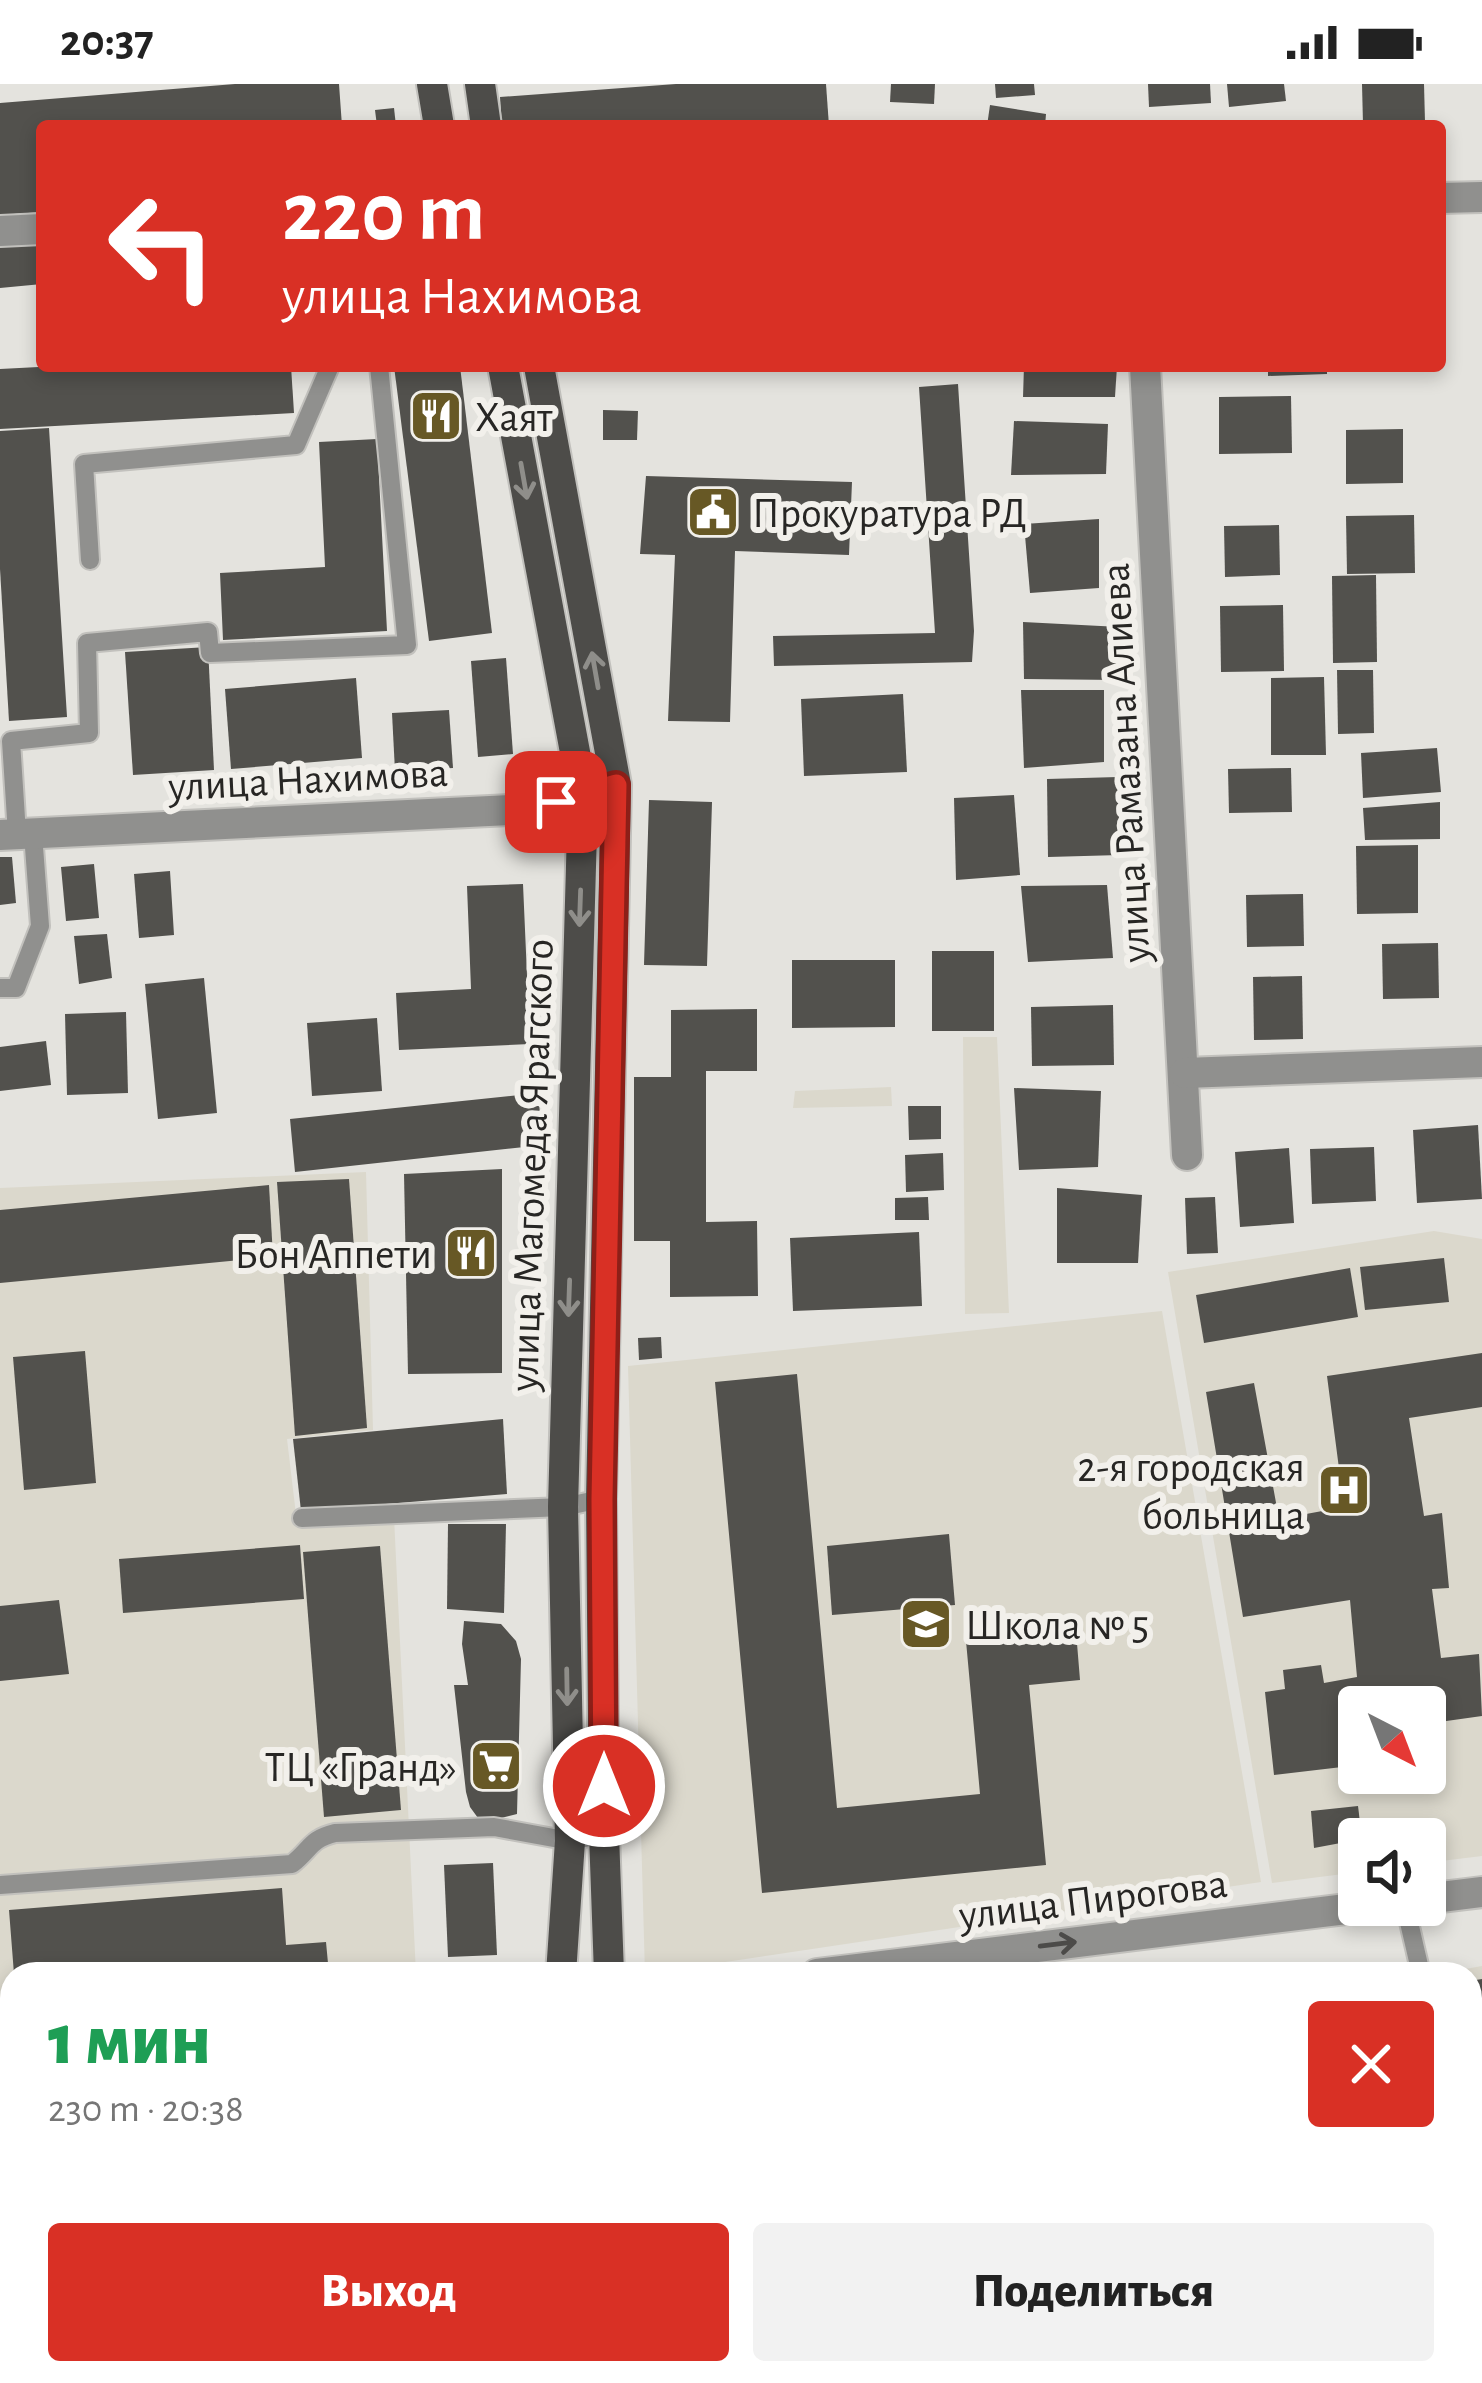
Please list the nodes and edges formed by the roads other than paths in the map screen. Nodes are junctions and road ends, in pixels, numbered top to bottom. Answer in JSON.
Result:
{"nodes":[{"id":1,"x":432,"y":84,"type":"edge"},
{"id":2,"x":480,"y":84,"type":"edge"},
{"id":3,"x":439,"y":120,"type":"edge"},
{"id":4,"x":485,"y":120,"type":"edge"},
{"id":5,"x":1446,"y":197,"type":"edge"},
{"id":6,"x":1482,"y":197,"type":"edge"},
{"id":7,"x":36,"y":229,"type":"edge"},
{"id":8,"x":0,"y":231,"type":"edge"},
{"id":9,"x":327,"y":372,"type":"edge"},
{"id":10,"x":380,"y":372,"type":"edge"},
{"id":11,"x":504,"y":372,"type":"edge"},
{"id":12,"x":540,"y":372,"type":"edge"},
{"id":13,"x":1144,"y":372,"type":"edge"},
{"id":14,"x":90,"y":560,"type":"dead end"},
{"id":15,"x":616,"y":785,"type":"junction"},
{"id":16,"x":583,"y":795,"type":"junction"},
{"id":17,"x":17,"y":834,"type":"edge"},
{"id":18,"x":0,"y":988,"type":"edge"},
{"id":19,"x":1482,"y":1062,"type":"edge"},
{"id":20,"x":1185,"y":1073,"type":"junction"},
{"id":21,"x":1187,"y":1155,"type":"dead end"},
{"id":22,"x":602,"y":1499,"type":"junction"},
{"id":23,"x":563,"y":1507,"type":"junction"},
{"id":24,"x":302,"y":1518,"type":"dead end"},
{"id":25,"x":604,"y":1834,"type":"junction"},
{"id":26,"x":570,"y":1841,"type":"junction"},
{"id":27,"x":0,"y":1885,"type":"edge"},
{"id":28,"x":1482,"y":1892,"type":"edge"},
{"id":29,"x":1446,"y":1896,"type":"edge"},
{"id":30,"x":1338,"y":1910,"type":"edge"},
{"id":31,"x":1411,"y":1926,"type":"edge"},
{"id":32,"x":562,"y":1962,"type":"edge"},
{"id":33,"x":609,"y":1962,"type":"edge"},
{"id":34,"x":915,"y":1962,"type":"edge"},
{"id":35,"x":1418,"y":1962,"type":"edge"}],
"edges":[{"from":1,"to":3,"type":"main road"},
{"from":2,"to":4,"type":"main road"},
{"from":5,"to":6,"type":"street"},
{"from":7,"to":8,"type":"street"},
{"from":9,"to":14,"type":"lane"},
{"from":10,"to":17,"type":"lane"},
{"from":11,"to":16,"type":"main road","name":"улица Магомеда Ярагского","one_way":true},
{"from":15,"to":12,"type":"main road","name":"улица Магомеда Ярагского","one_way":true},
{"from":13,"to":20,"type":"street","name":"улица Рамазана Алиева"},
{"from":15,"to":16,"type":"street","name":"улица Нахимова"},
{"from":15,"to":22,"type":"main road","name":"улица Магомеда Ярагского"},
{"from":16,"to":17,"type":"street","name":"улица Нахимова"},
{"from":16,"to":23,"type":"main road","name":"улица Магомеда Ярагского","one_way":true},
{"from":17,"to":18,"type":"lane"},
{"from":19,"to":20,"type":"street"},
{"from":20,"to":21,"type":"street","name":"улица Рамазана Алиева"},
{"from":22,"to":23,"type":"lane"},
{"from":22,"to":25,"type":"main road","name":"улица Магомеда Ярагского"},
{"from":23,"to":24,"type":"lane"},
{"from":23,"to":26,"type":"main road","name":"улица Магомеда Ярагского","one_way":true},
{"from":25,"to":26,"type":"lane"},
{"from":25,"to":33,"type":"main road","name":"улица Магомеда Ярагского"},
{"from":26,"to":27,"type":"lane"},
{"from":26,"to":32,"type":"main road","name":"улица Магомеда Ярагского"},
{"from":28,"to":29,"type":"street"},
{"from":34,"to":30,"type":"street","name":"улица Пирогова","one_way":true},
{"from":31,"to":35,"type":"lane"}]}
